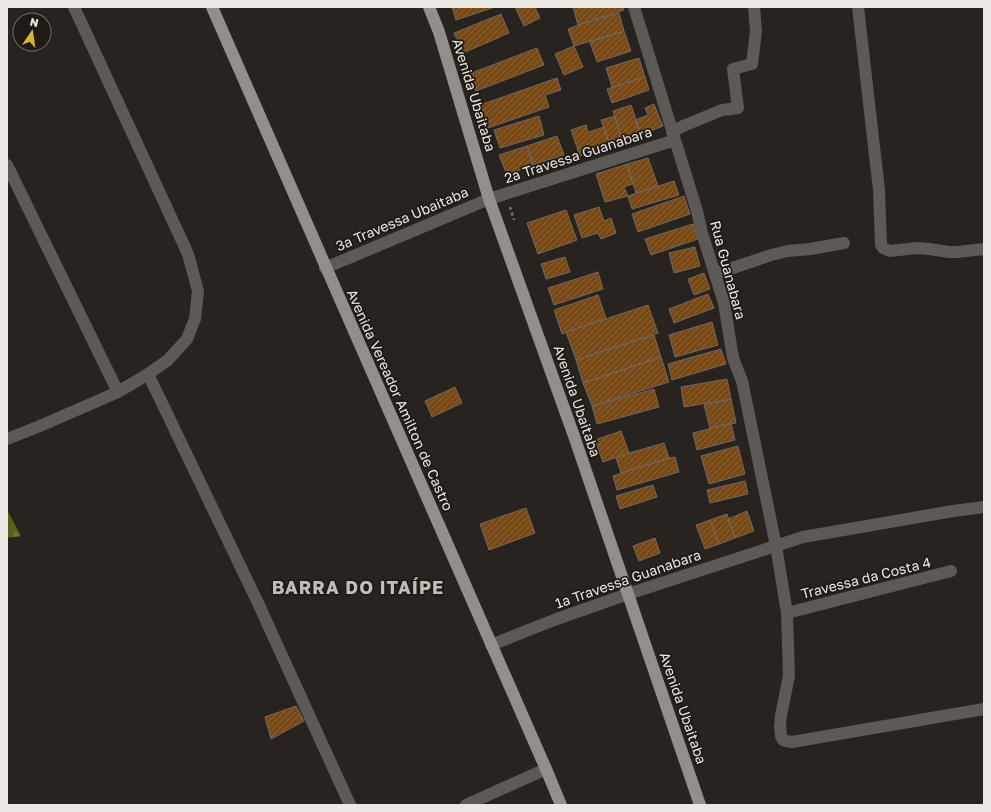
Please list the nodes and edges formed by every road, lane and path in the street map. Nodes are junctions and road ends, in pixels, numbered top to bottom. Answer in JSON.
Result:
{"nodes":[{"id":1,"x":74,"y":7,"type":"edge"},
{"id":2,"x":212,"y":7,"type":"edge"},
{"id":3,"x":430,"y":7,"type":"edge"},
{"id":4,"x":634,"y":7,"type":"edge"},
{"id":5,"x":754,"y":7,"type":"edge"},
{"id":6,"x":858,"y":7,"type":"edge"},
{"id":7,"x":674,"y":136,"type":"junction"},
{"id":8,"x":7,"y":165,"type":"edge"},
{"id":9,"x":489,"y":199,"type":"junction"},
{"id":10,"x":844,"y":243,"type":"dead end"},
{"id":11,"x":984,"y":249,"type":"edge"},
{"id":12,"x":325,"y":268,"type":"junction"},
{"id":13,"x":715,"y":274,"type":"junction"},
{"id":14,"x":148,"y":374,"type":"junction"},
{"id":15,"x":118,"y":392,"type":"junction"},
{"id":16,"x":7,"y":438,"type":"edge"},
{"id":17,"x":984,"y":507,"type":"edge"},
{"id":18,"x":776,"y":546,"type":"junction"},
{"id":19,"x":951,"y":571,"type":"dead end"},
{"id":20,"x":628,"y":594,"type":"junction"},
{"id":21,"x":788,"y":613,"type":"junction"},
{"id":22,"x":491,"y":645,"type":"junction"},
{"id":23,"x":984,"y":709,"type":"edge"},
{"id":24,"x":546,"y":768,"type":"junction"},
{"id":25,"x":350,"y":805,"type":"edge"},
{"id":26,"x":466,"y":805,"type":"edge"},
{"id":27,"x":561,"y":805,"type":"edge"},
{"id":28,"x":700,"y":805,"type":"edge"}],
"edges":[{"from":1,"to":14,"type":"street"},
{"from":2,"to":12,"type":"main road","name":"Avenida Vereador Amilton de Castro"},
{"from":3,"to":9,"type":"main road","name":"Avenida Ubaitaba"},
{"from":4,"to":7,"type":"street","name":"Rua Guanabara"},
{"from":5,"to":7,"type":"street","name":"2ª Travessa Guanabara"},
{"from":6,"to":11,"type":"street"},
{"from":7,"to":9,"type":"street","name":"2ª Travessa Guanabara"},
{"from":7,"to":13,"type":"street","name":"Rua Guanabara"},
{"from":8,"to":15,"type":"street"},
{"from":9,"to":12,"type":"street","name":"3ª Travessa Ubaitaba"},
{"from":9,"to":20,"type":"main road","name":"Avenida Ubaitaba"},
{"from":10,"to":13,"type":"street"},
{"from":12,"to":22,"type":"main road","name":"Avenida Vereador Amilton de Castro"},
{"from":13,"to":18,"type":"street","name":"Rua Guanabara"},
{"from":14,"to":15,"type":"street"},
{"from":14,"to":25,"type":"street"},
{"from":15,"to":16,"type":"street"},
{"from":17,"to":18,"type":"street","name":"1ª Travessa Guanabara"},
{"from":18,"to":20,"type":"street","name":"1ª Travessa Guanabara"},
{"from":18,"to":21,"type":"street","name":"Rua Guanabara"},
{"from":19,"to":21,"type":"street","name":"Travessa da Costa 4"},
{"from":20,"to":22,"type":"street","name":"1ª Travessa Guanabara"},
{"from":20,"to":28,"type":"main road","name":"Avenida Ubaitaba"},
{"from":21,"to":23,"type":"street","name":"Rua Guanabara"},
{"from":22,"to":24,"type":"main road","name":"Avenida Vereador Amilton de Castro"},
{"from":24,"to":26,"type":"street"},
{"from":24,"to":27,"type":"main road","name":"Avenida Vereador Amilton de Castro"}]}
